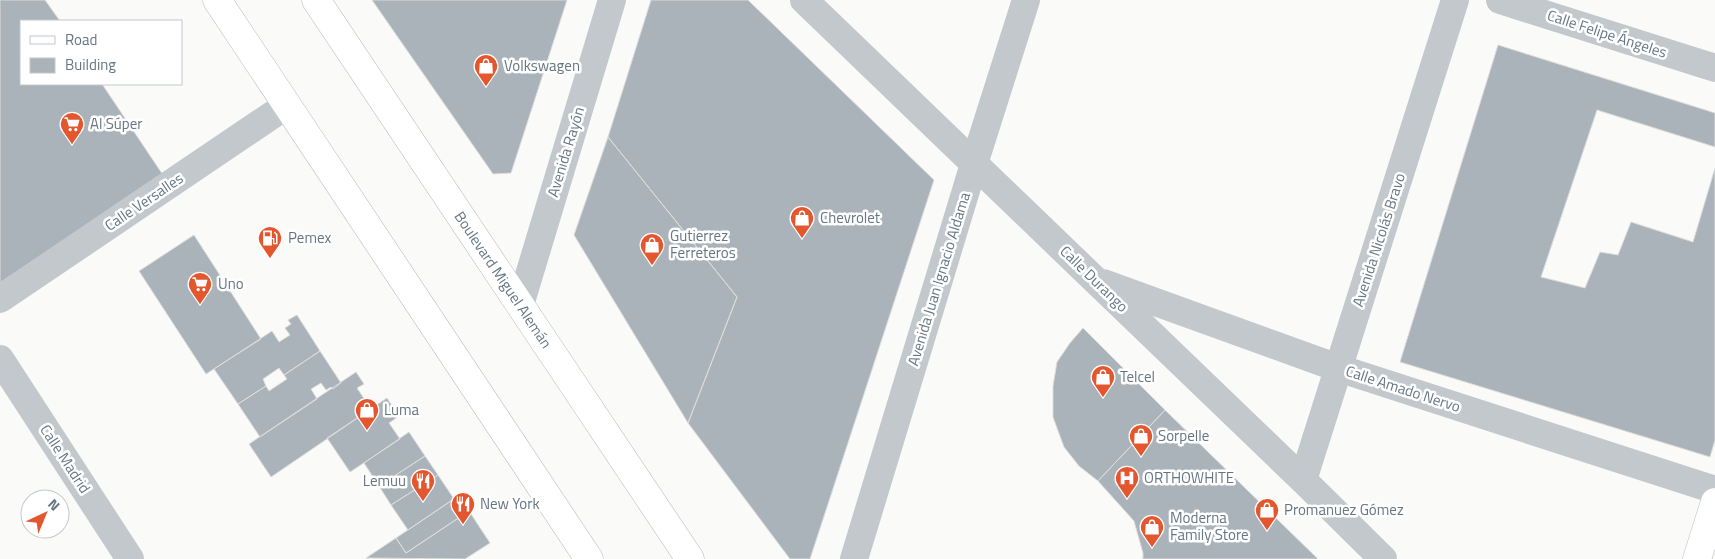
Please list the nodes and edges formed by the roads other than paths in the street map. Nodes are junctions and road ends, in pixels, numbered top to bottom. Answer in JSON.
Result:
{"nodes":[{"id":1,"x":217,"y":0,"type":"edge"},
{"id":2,"x":316,"y":0,"type":"edge"},
{"id":3,"x":612,"y":0,"type":"edge"},
{"id":4,"x":804,"y":0,"type":"edge"},
{"id":5,"x":1026,"y":0,"type":"edge"},
{"id":6,"x":1455,"y":0,"type":"edge"},
{"id":7,"x":1500,"y":0,"type":"edge"},
{"id":8,"x":1715,"y":68,"type":"edge"},
{"id":9,"x":288,"y":105,"type":"junction"},
{"id":10,"x":974,"y":164,"type":"junction"},
{"id":11,"x":1094,"y":280,"type":"junction"},
{"id":12,"x":0,"y":299,"type":"edge"},
{"id":13,"x":520,"y":304,"type":"junction"},
{"id":14,"x":0,"y":359,"type":"edge"},
{"id":15,"x":1338,"y":368,"type":"junction"},
{"id":16,"x":1303,"y":480,"type":"junction"},
{"id":17,"x":1715,"y":490,"type":"edge"},
{"id":18,"x":1715,"y":502,"type":"edge"},
{"id":19,"x":130,"y":559,"type":"edge"},
{"id":20,"x":589,"y":559,"type":"edge"},
{"id":21,"x":690,"y":559,"type":"edge"},
{"id":22,"x":854,"y":559,"type":"edge"},
{"id":23,"x":1383,"y":559,"type":"edge"},
{"id":24,"x":1697,"y":559,"type":"edge"}],
"edges":[{"from":1,"to":9,"type":"main road"},
{"from":2,"to":13,"type":"main road","name":"Boulevard Miguel Alemán"},
{"from":3,"to":13,"type":"street","name":"Avenida Rayón"},
{"from":4,"to":10,"type":"street","name":"Calle Durango"},
{"from":5,"to":10,"type":"street","name":"Avenida Juan Ignacio Aldama"},
{"from":6,"to":15,"type":"street","name":"Avenida Nicolás Bravo"},
{"from":7,"to":8,"type":"street","name":"Calle Felipe Ángeles"},
{"from":9,"to":12,"type":"street","name":"Calle Versalles"},
{"from":9,"to":20,"type":"main road"},
{"from":10,"to":11,"type":"street","name":"Calle Durango"},
{"from":10,"to":22,"type":"street","name":"Avenida Juan Ignacio Aldama"},
{"from":11,"to":15,"type":"street","name":"Calle Amado Nervo"},
{"from":11,"to":16,"type":"street","name":"Calle Durango"},
{"from":13,"to":21,"type":"main road","name":"Boulevard Miguel Alemán"},
{"from":14,"to":19,"type":"street","name":"Calle Madrid"},
{"from":15,"to":16,"type":"street","name":"Avenida Nicolás Bravo"},
{"from":15,"to":17,"type":"street","name":"Calle Amado Nervo"},
{"from":16,"to":23,"type":"street","name":"Calle Durango"},
{"from":18,"to":24,"type":"main road"}]}
